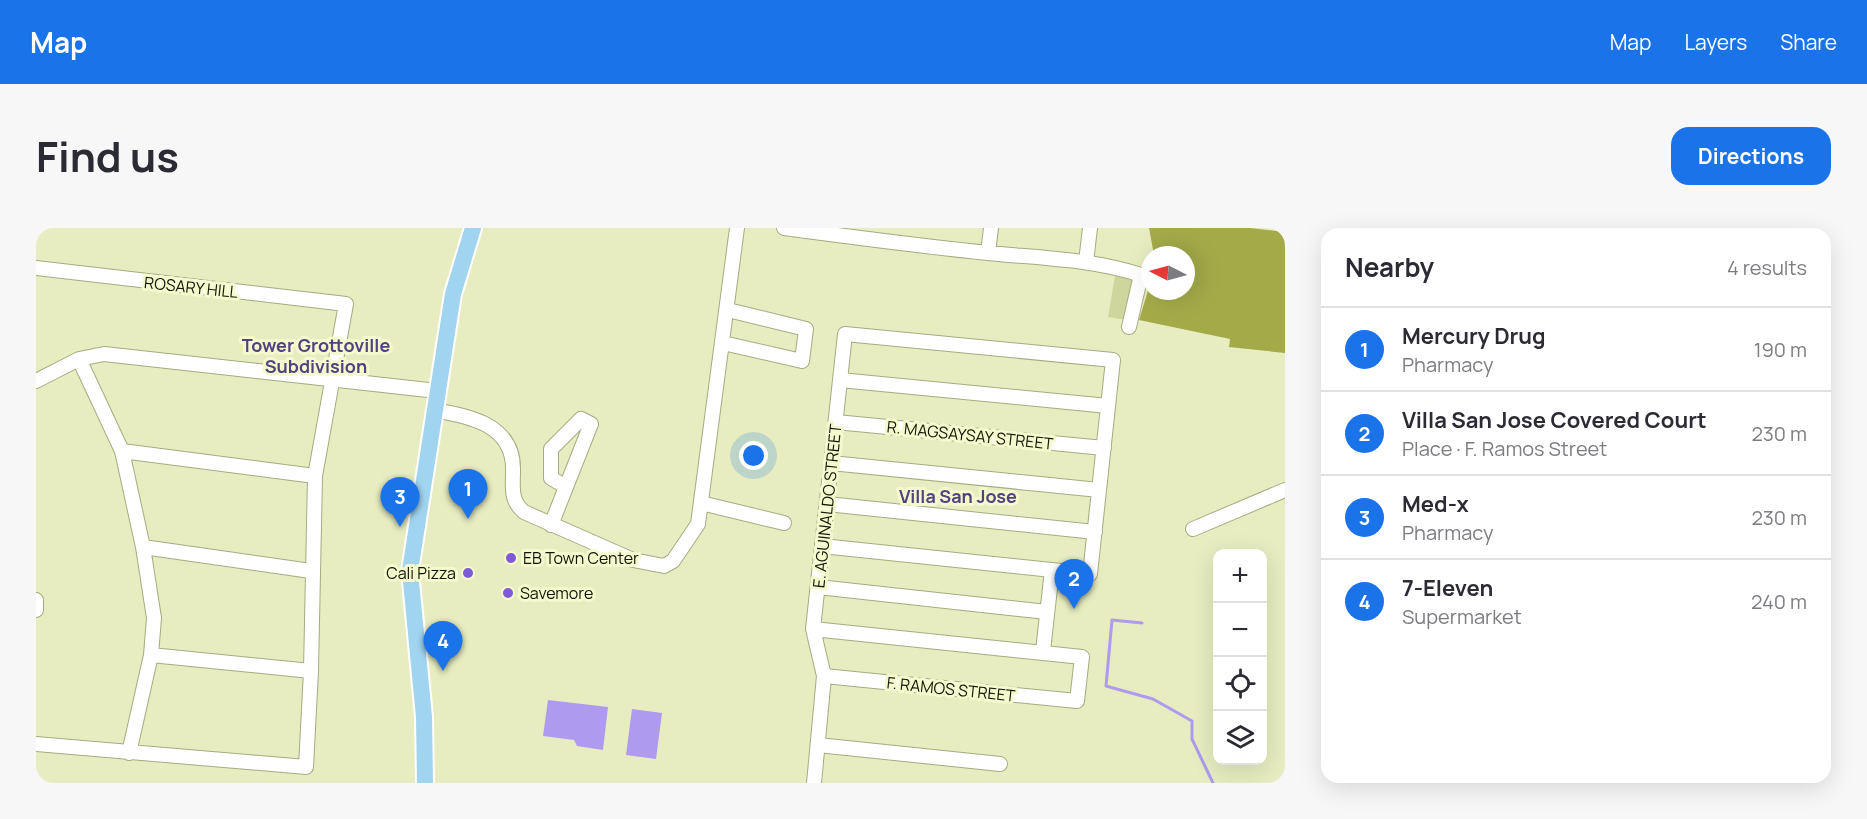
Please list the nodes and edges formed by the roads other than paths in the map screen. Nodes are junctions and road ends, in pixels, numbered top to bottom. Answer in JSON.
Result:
{"nodes":[{"id":1,"x":473,"y":228,"type":"edge"},
{"id":2,"x":737,"y":228,"type":"edge"},
{"id":3,"x":784,"y":228,"type":"edge"},
{"id":4,"x":991,"y":228,"type":"edge"},
{"id":5,"x":1090,"y":228,"type":"edge"},
{"id":6,"x":889,"y":235,"type":"edge"},
{"id":7,"x":988,"y":253,"type":"junction"},
{"id":8,"x":1086,"y":262,"type":"junction"},
{"id":9,"x":36,"y":268,"type":"edge"},
{"id":10,"x":728,"y":310,"type":"junction"},
{"id":11,"x":1129,"y":327,"type":"dead end"},
{"id":12,"x":723,"y":343,"type":"junction"},
{"id":13,"x":79,"y":359,"type":"junction"},
{"id":14,"x":38,"y":375,"type":"edge"},
{"id":15,"x":332,"y":379,"type":"junction"},
{"id":16,"x":840,"y":380,"type":"junction"},
{"id":17,"x":437,"y":391,"type":"junction"},
{"id":18,"x":1108,"y":406,"type":"junction"},
{"id":19,"x":434,"y":410,"type":"junction"},
{"id":20,"x":836,"y":422,"type":"junction"},
{"id":21,"x":1104,"y":448,"type":"junction"},
{"id":22,"x":122,"y":451,"type":"junction"},
{"id":23,"x":831,"y":463,"type":"junction"},
{"id":24,"x":315,"y":476,"type":"junction"},
{"id":25,"x":566,"y":487,"type":"dead end"},
{"id":26,"x":1099,"y":490,"type":"junction"},
{"id":27,"x":1285,"y":490,"type":"edge"},
{"id":28,"x":701,"y":503,"type":"junction"},
{"id":29,"x":827,"y":504,"type":"junction"},
{"id":30,"x":784,"y":523,"type":"dead end"},
{"id":31,"x":550,"y":525,"type":"junction"},
{"id":32,"x":1193,"y":529,"type":"dead end"},
{"id":33,"x":1095,"y":532,"type":"junction"},
{"id":34,"x":822,"y":546,"type":"junction"},
{"id":35,"x":143,"y":547,"type":"junction"},
{"id":36,"x":1052,"y":570,"type":"junction"},
{"id":37,"x":311,"y":571,"type":"junction"},
{"id":38,"x":818,"y":587,"type":"junction"},
{"id":39,"x":36,"y":600,"type":"edge"},
{"id":40,"x":36,"y":610,"type":"edge"},
{"id":41,"x":1047,"y":612,"type":"junction"},
{"id":42,"x":813,"y":629,"type":"junction"},
{"id":43,"x":1043,"y":651,"type":"junction"},
{"id":44,"x":151,"y":655,"type":"junction"},
{"id":45,"x":311,"y":671,"type":"junction"},
{"id":46,"x":824,"y":676,"type":"junction"},
{"id":47,"x":36,"y":744,"type":"edge"},
{"id":48,"x":818,"y":745,"type":"junction"},
{"id":49,"x":129,"y":753,"type":"junction"},
{"id":50,"x":1000,"y":764,"type":"dead end"},
{"id":51,"x":425,"y":783,"type":"edge"},
{"id":52,"x":814,"y":783,"type":"edge"}],
"edges":[{"from":1,"to":17,"type":"main road"},
{"from":2,"to":10,"type":"street"},
{"from":3,"to":6,"type":"street"},
{"from":4,"to":7,"type":"street"},
{"from":5,"to":8,"type":"street"},
{"from":6,"to":7,"type":"street"},
{"from":7,"to":8,"type":"street"},
{"from":8,"to":11,"type":"street"},
{"from":9,"to":15,"type":"street","name":"ROSARY HILL"},
{"from":10,"to":12,"type":"street"},
{"from":10,"to":12,"type":"street"},
{"from":12,"to":28,"type":"street"},
{"from":13,"to":14,"type":"street"},
{"from":13,"to":15,"type":"street"},
{"from":13,"to":22,"type":"street"},
{"from":15,"to":17,"type":"street"},
{"from":15,"to":24,"type":"street"},
{"from":16,"to":18,"type":"street"},
{"from":16,"to":18,"type":"street","name":"E. AGUINALDO STREET"},
{"from":16,"to":20,"type":"street","name":"E. AGUINALDO STREET"},
{"from":17,"to":19,"type":"main road"},
{"from":18,"to":21,"type":"street"},
{"from":19,"to":31,"type":"street"},
{"from":19,"to":51,"type":"main road"},
{"from":20,"to":21,"type":"street","name":"R. MAGSAYSAY STREET"},
{"from":20,"to":23,"type":"street","name":"E. AGUINALDO STREET"},
{"from":21,"to":26,"type":"street"},
{"from":22,"to":24,"type":"street"},
{"from":22,"to":35,"type":"street"},
{"from":23,"to":26,"type":"street"},
{"from":23,"to":29,"type":"street","name":"E. AGUINALDO STREET"},
{"from":24,"to":37,"type":"street"},
{"from":25,"to":31,"type":"street"},
{"from":26,"to":33,"type":"street"},
{"from":27,"to":32,"type":"street"},
{"from":28,"to":30,"type":"street"},
{"from":28,"to":31,"type":"street"},
{"from":29,"to":33,"type":"street"},
{"from":29,"to":34,"type":"street","name":"E. AGUINALDO STREET"},
{"from":33,"to":36,"type":"street"},
{"from":34,"to":36,"type":"street"},
{"from":34,"to":38,"type":"street","name":"E. AGUINALDO STREET"},
{"from":35,"to":37,"type":"street"},
{"from":35,"to":44,"type":"street"},
{"from":36,"to":41,"type":"street"},
{"from":37,"to":45,"type":"street"},
{"from":38,"to":41,"type":"street"},
{"from":38,"to":42,"type":"street","name":"E. AGUINALDO STREET"},
{"from":39,"to":40,"type":"street"},
{"from":41,"to":43,"type":"street"},
{"from":42,"to":43,"type":"street"},
{"from":42,"to":46,"type":"street","name":"E. AGUINALDO STREET"},
{"from":43,"to":46,"type":"street","name":"F. RAMOS STREET"},
{"from":44,"to":45,"type":"street"},
{"from":44,"to":49,"type":"street"},
{"from":45,"to":49,"type":"street"},
{"from":46,"to":48,"type":"street","name":"E. AGUINALDO STREET"},
{"from":47,"to":49,"type":"street"},
{"from":48,"to":50,"type":"street"},
{"from":48,"to":52,"type":"street","name":"E. AGUINALDO STREET"}]}
